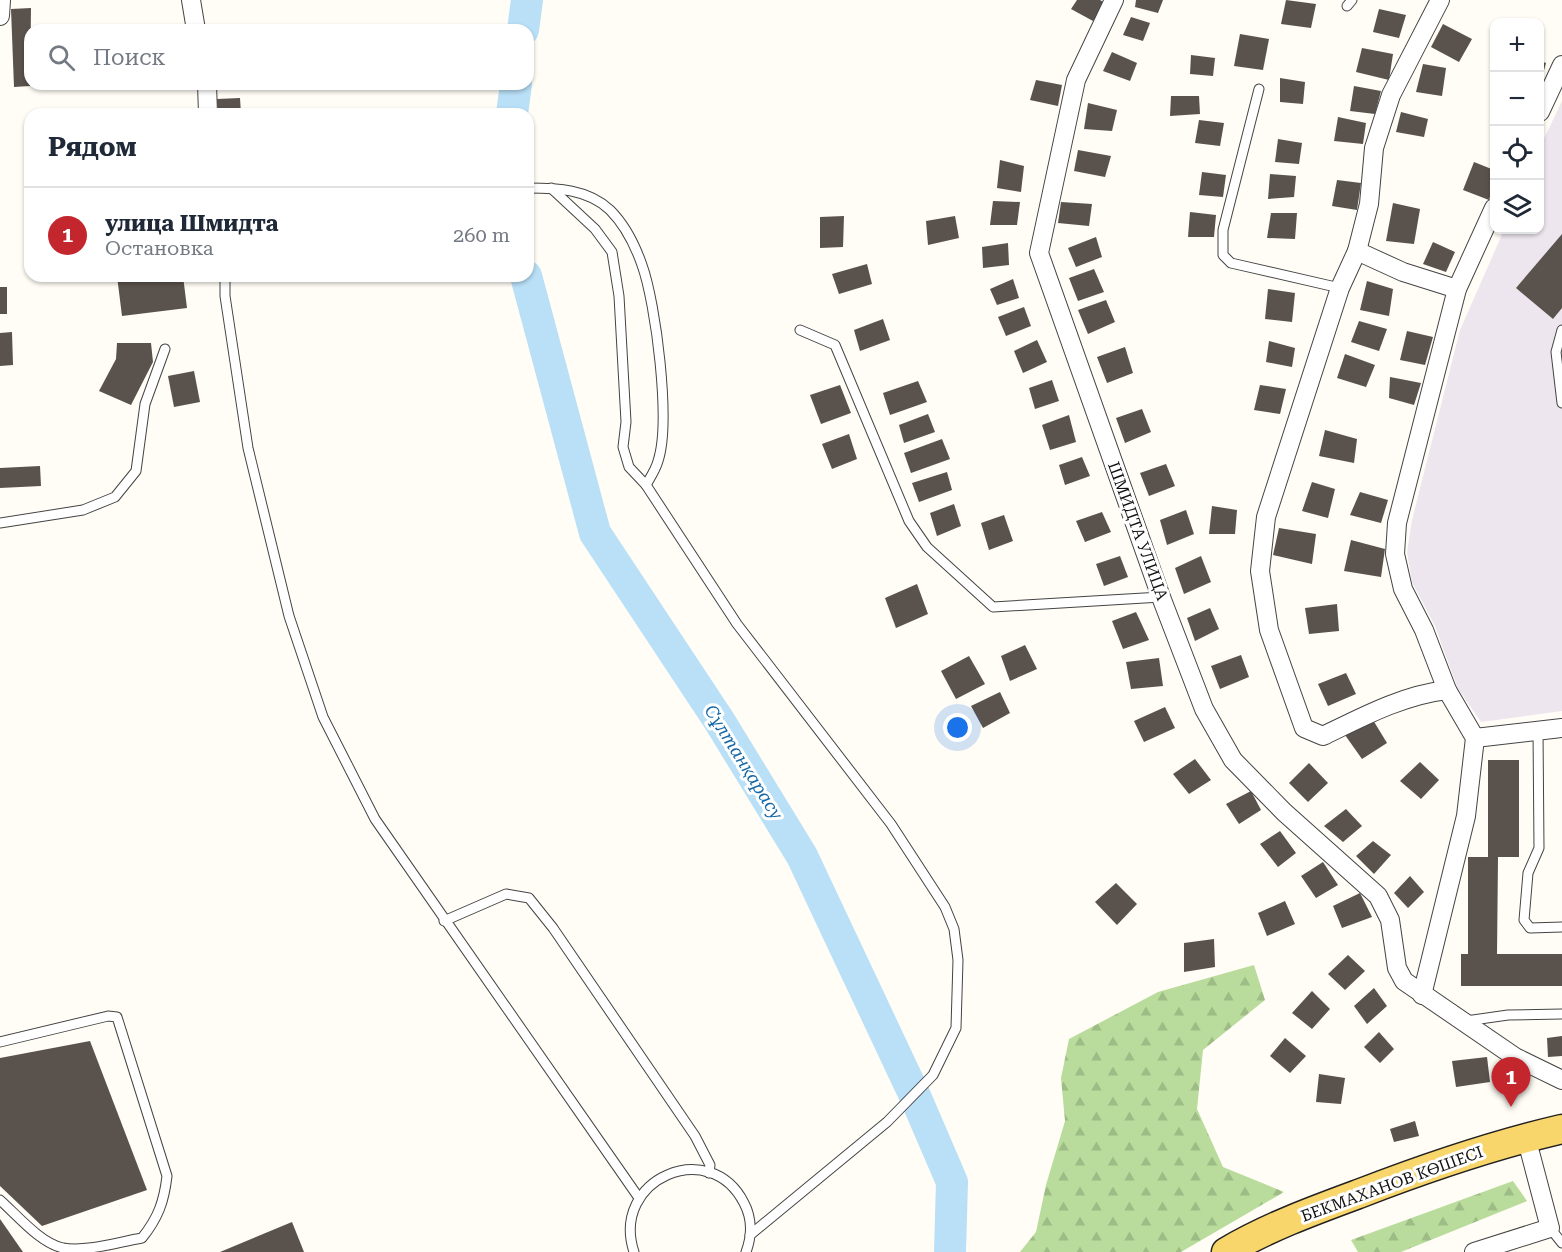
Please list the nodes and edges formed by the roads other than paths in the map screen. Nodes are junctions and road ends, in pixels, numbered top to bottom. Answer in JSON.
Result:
{"nodes":[{"id":1,"x":1,"y":0,"type":"edge"},
{"id":2,"x":191,"y":0,"type":"edge"},
{"id":3,"x":1114,"y":0,"type":"edge"},
{"id":4,"x":1440,"y":0,"type":"edge"},
{"id":5,"x":0,"y":16,"type":"edge"},
{"id":6,"x":195,"y":24,"type":"edge"},
{"id":7,"x":1562,"y":65,"type":"edge"},
{"id":8,"x":1259,"y":89,"type":"dead end"},
{"id":9,"x":207,"y":90,"type":"edge"},
{"id":10,"x":1544,"y":102,"type":"edge"},
{"id":11,"x":208,"y":108,"type":"edge"},
{"id":12,"x":534,"y":188,"type":"edge"},
{"id":13,"x":550,"y":188,"type":"junction"},
{"id":14,"x":1490,"y":217,"type":"edge"},
{"id":15,"x":1357,"y":251,"type":"junction"},
{"id":16,"x":225,"y":282,"type":"edge"},
{"id":17,"x":1340,"y":288,"type":"junction"},
{"id":18,"x":1457,"y":289,"type":"junction"},
{"id":19,"x":800,"y":330,"type":"dead end"},
{"id":20,"x":1562,"y":332,"type":"edge"},
{"id":21,"x":165,"y":349,"type":"dead end"},
{"id":22,"x":1560,"y":388,"type":"edge"},
{"id":23,"x":1562,"y":403,"type":"edge"},
{"id":24,"x":646,"y":485,"type":"junction"},
{"id":25,"x":0,"y":523,"type":"edge"},
{"id":26,"x":1161,"y":597,"type":"junction"},
{"id":27,"x":1447,"y":690,"type":"junction"},
{"id":28,"x":1562,"y":728,"type":"edge"},
{"id":29,"x":1538,"y":731,"type":"junction"},
{"id":30,"x":1475,"y":738,"type":"junction"},
{"id":31,"x":444,"y":921,"type":"junction"},
{"id":32,"x":1562,"y":927,"type":"edge"},
{"id":33,"x":1422,"y":995,"type":"junction"},
{"id":34,"x":1562,"y":1014,"type":"edge"},
{"id":35,"x":1461,"y":1022,"type":"junction"},
{"id":36,"x":0,"y":1042,"type":"edge"},
{"id":37,"x":1562,"y":1080,"type":"edge"},
{"id":38,"x":1562,"y":1129,"type":"edge"},
{"id":39,"x":1526,"y":1137,"type":"junction"},
{"id":40,"x":709,"y":1173,"type":"junction"},
{"id":41,"x":639,"y":1198,"type":"junction"},
{"id":42,"x":0,"y":1200,"type":"edge"},
{"id":43,"x":1550,"y":1228,"type":"junction"},
{"id":44,"x":750,"y":1235,"type":"junction"},
{"id":45,"x":1562,"y":1243,"type":"edge"},
{"id":46,"x":634,"y":1252,"type":"edge"},
{"id":47,"x":746,"y":1252,"type":"edge"},
{"id":48,"x":1226,"y":1252,"type":"edge"},
{"id":49,"x":1474,"y":1252,"type":"edge"}],
"edges":[{"from":1,"to":5,"type":"street"},
{"from":2,"to":6,"type":"street"},
{"from":3,"to":26,"type":"street","name":"ШМИДТА УЛИЦА"},
{"from":4,"to":15,"type":"street"},
{"from":7,"to":10,"type":"street"},
{"from":8,"to":17,"type":"lane"},
{"from":9,"to":11,"type":"street"},
{"from":12,"to":13,"type":"lane"},
{"from":13,"to":24,"type":"lane"},
{"from":13,"to":24,"type":"lane"},
{"from":14,"to":18,"type":"street"},
{"from":15,"to":17,"type":"street"},
{"from":15,"to":18,"type":"street"},
{"from":16,"to":31,"type":"lane"},
{"from":17,"to":27,"type":"street"},
{"from":18,"to":27,"type":"street"},
{"from":19,"to":26,"type":"lane"},
{"from":20,"to":22,"type":"lane"},
{"from":21,"to":25,"type":"lane"},
{"from":22,"to":23,"type":"lane"},
{"from":24,"to":44,"type":"lane"},
{"from":26,"to":33,"type":"street","name":"ШМИДТА УЛИЦА"},
{"from":27,"to":30,"type":"street"},
{"from":28,"to":29,"type":"street"},
{"from":29,"to":30,"type":"street"},
{"from":29,"to":32,"type":"lane"},
{"from":30,"to":33,"type":"street"},
{"from":31,"to":40,"type":"lane"},
{"from":31,"to":41,"type":"lane"},
{"from":33,"to":35,"type":"street","name":"ШМИДТА УЛИЦА"},
{"from":34,"to":35,"type":"lane"},
{"from":35,"to":37,"type":"street","name":"ШМИДТА УЛИЦА"},
{"from":36,"to":42,"type":"lane"},
{"from":38,"to":39,"type":"main road","name":"БЕКМАХАНОВ КӨШЕСІ"},
{"from":39,"to":43,"type":"street"},
{"from":39,"to":48,"type":"main road","name":"БЕКМАХАНОВ КӨШЕСІ"},
{"from":40,"to":41,"type":"lane"},
{"from":40,"to":44,"type":"lane"},
{"from":41,"to":46,"type":"lane"},
{"from":43,"to":45,"type":"lane"},
{"from":43,"to":49,"type":"street"},
{"from":44,"to":47,"type":"lane"}]}
